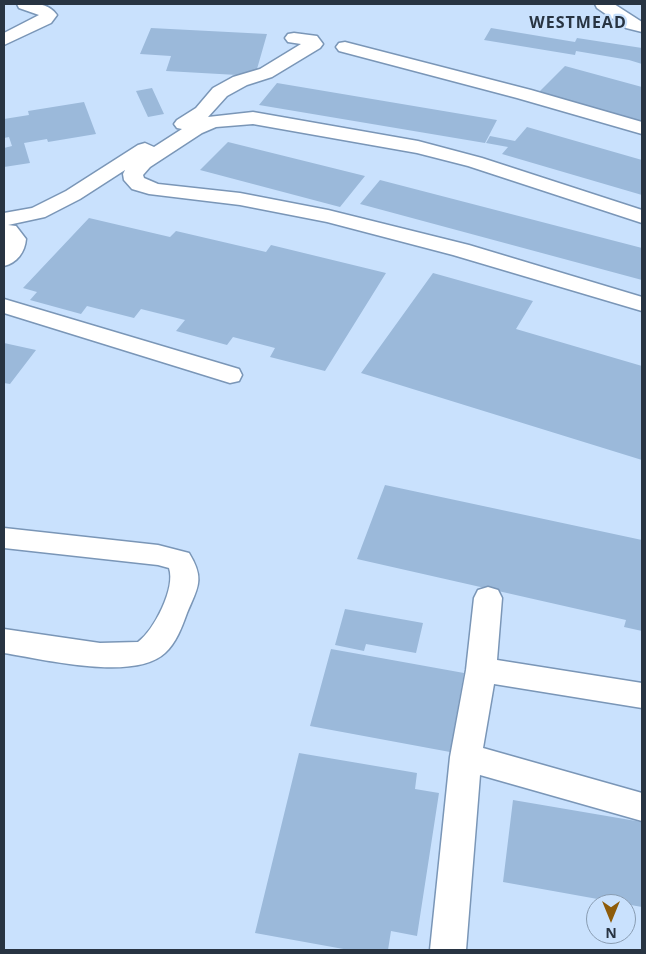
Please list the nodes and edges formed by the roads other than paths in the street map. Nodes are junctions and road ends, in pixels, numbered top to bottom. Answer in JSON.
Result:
{"nodes":[{"id":1,"x":25,"y":4,"type":"edge"},
{"id":2,"x":603,"y":4,"type":"edge"},
{"id":3,"x":4,"y":24,"type":"edge"},
{"id":4,"x":642,"y":27,"type":"edge"},
{"id":5,"x":22,"y":31,"type":"junction"},
{"id":6,"x":294,"y":38,"type":"dead end"},
{"id":7,"x":4,"y":40,"type":"edge"},
{"id":8,"x":345,"y":47,"type":"dead end"},
{"id":9,"x":642,"y":128,"type":"edge"},
{"id":10,"x":642,"y":217,"type":"edge"},
{"id":11,"x":4,"y":219,"type":"edge"},
{"id":12,"x":4,"y":230,"type":"edge"},
{"id":13,"x":4,"y":260,"type":"edge"},
{"id":14,"x":642,"y":304,"type":"edge"},
{"id":15,"x":4,"y":306,"type":"edge"},
{"id":16,"x":230,"y":375,"type":"dead end"},
{"id":17,"x":4,"y":538,"type":"edge"},
{"id":18,"x":488,"y":598,"type":"dead end"},
{"id":19,"x":4,"y":641,"type":"edge"},
{"id":20,"x":481,"y":670,"type":"junction"},
{"id":21,"x":642,"y":696,"type":"edge"},
{"id":22,"x":466,"y":757,"type":"junction"},
{"id":23,"x":642,"y":806,"type":"edge"},
{"id":24,"x":448,"y":950,"type":"edge"}],
"edges":[{"from":1,"to":5,"type":"lane"},
{"from":2,"to":4,"type":"lane"},
{"from":3,"to":5,"type":"lane"},
{"from":5,"to":7,"type":"lane"},
{"from":6,"to":11,"type":"lane"},
{"from":8,"to":9,"type":"lane"},
{"from":10,"to":14,"type":"lane"},
{"from":12,"to":13,"type":"lane"},
{"from":15,"to":16,"type":"lane"},
{"from":17,"to":19,"type":"lane"},
{"from":18,"to":20,"type":"lane"},
{"from":20,"to":21,"type":"lane"},
{"from":20,"to":22,"type":"lane"},
{"from":22,"to":23,"type":"lane"},
{"from":22,"to":24,"type":"lane"}]}
